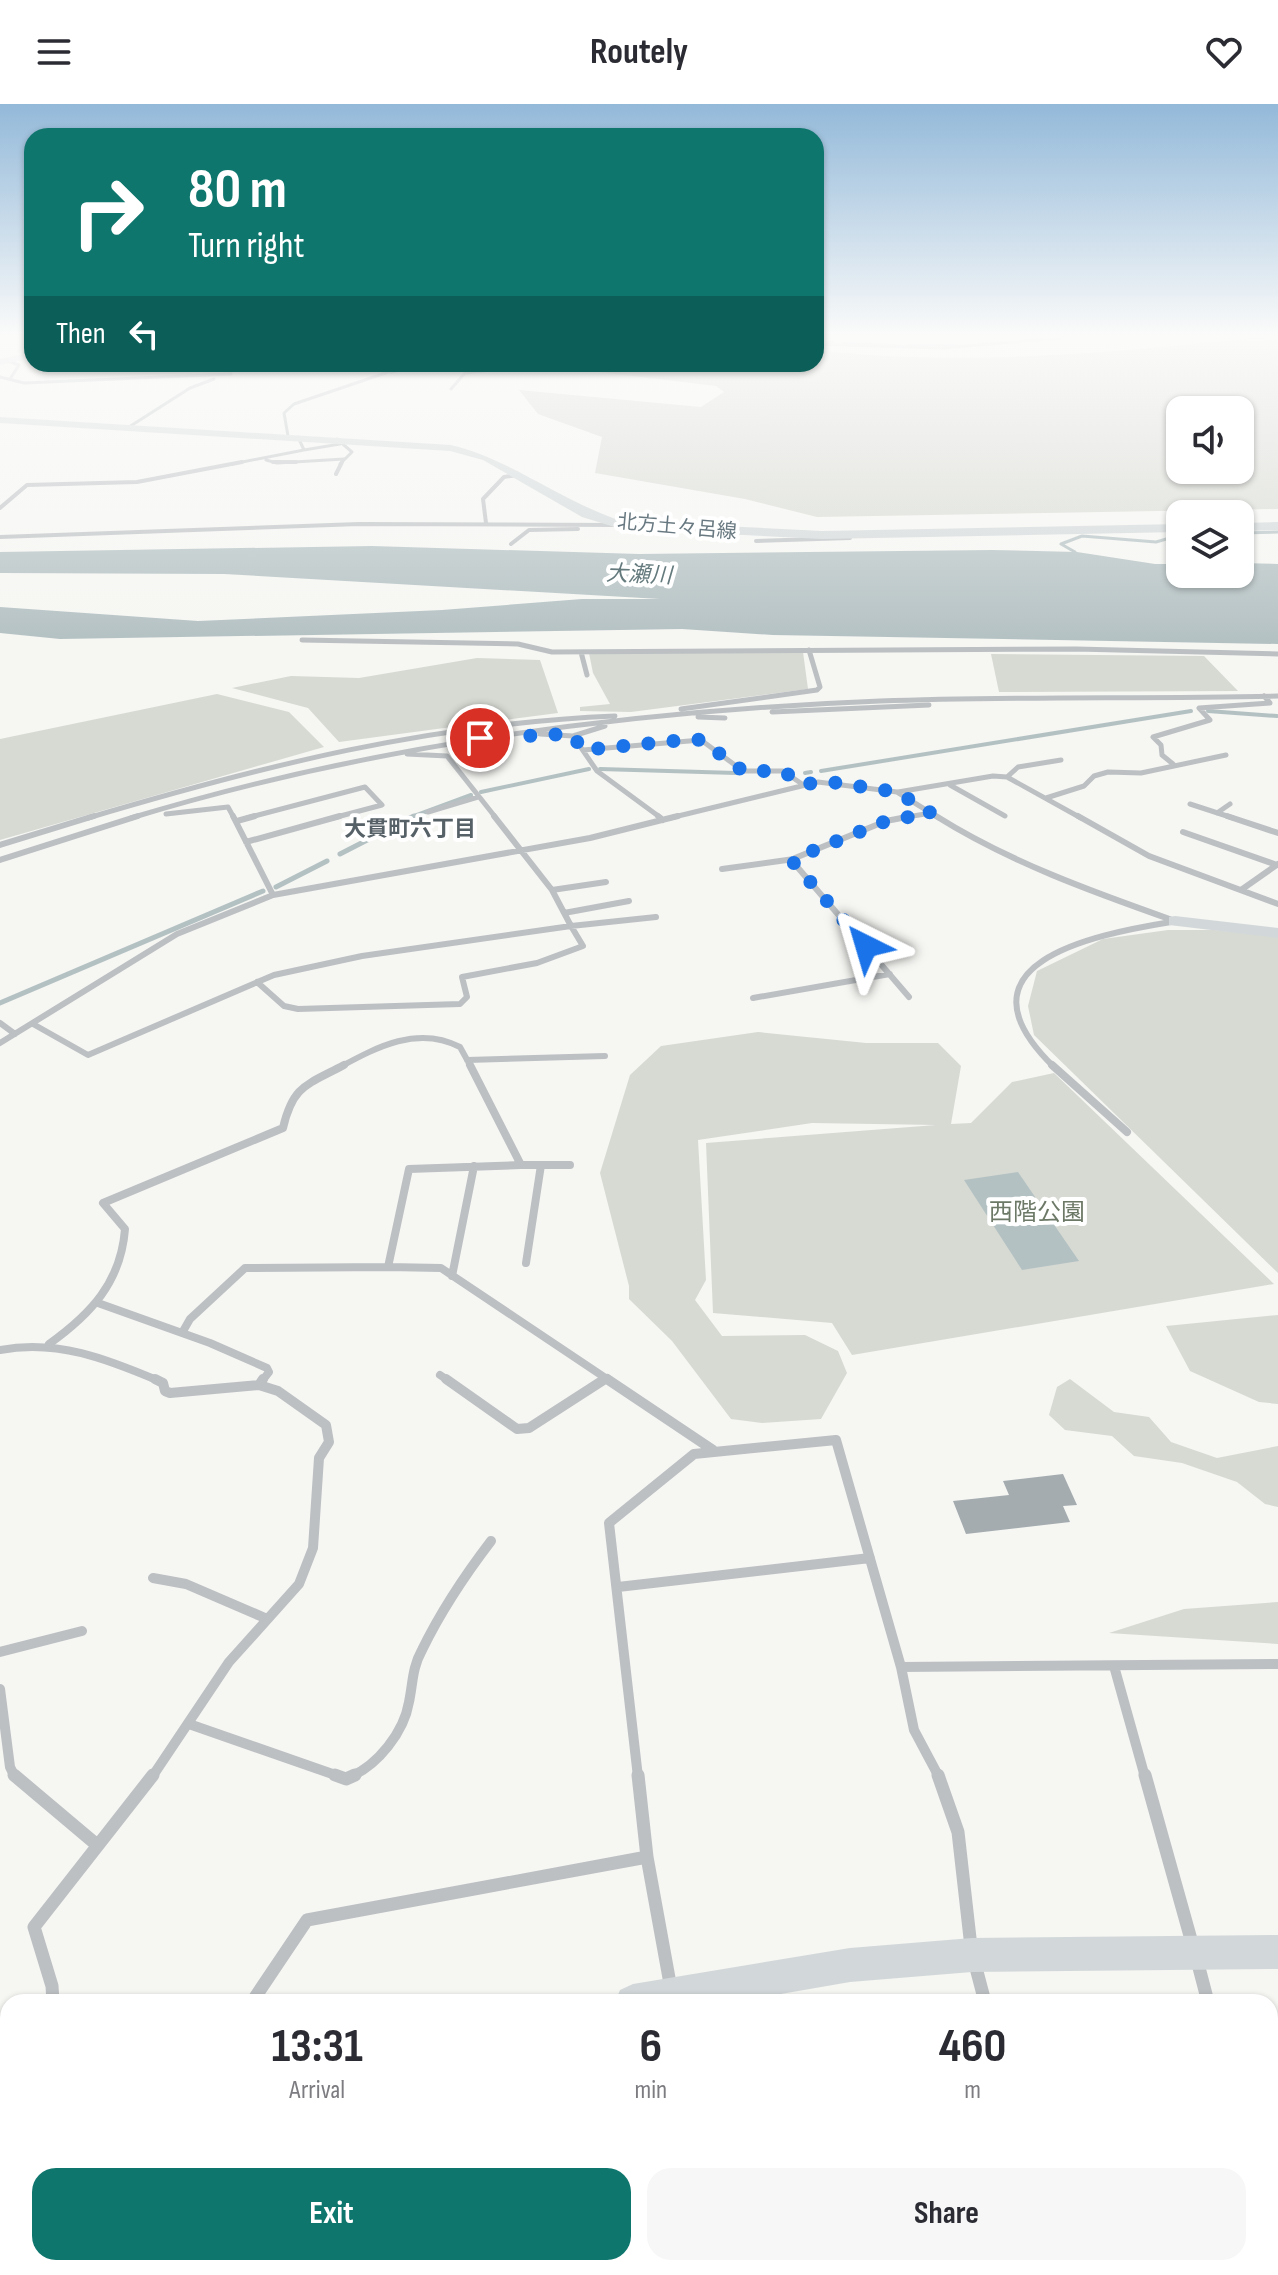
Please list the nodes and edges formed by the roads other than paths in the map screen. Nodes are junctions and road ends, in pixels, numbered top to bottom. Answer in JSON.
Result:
{"nodes":[{"id":1,"x":296,"y":439,"type":"edge"},
{"id":2,"x":323,"y":439,"type":"edge"},
{"id":3,"x":339,"y":441,"type":"junction"},
{"id":4,"x":304,"y":450,"type":"junction"},
{"id":5,"x":264,"y":459,"type":"junction"},
{"id":6,"x":344,"y":459,"type":"junction"},
{"id":7,"x":336,"y":474,"type":"dead end"},
{"id":8,"x":517,"y":475,"type":"junction"},
{"id":9,"x":0,"y":508,"type":"edge"},
{"id":10,"x":486,"y":523,"type":"junction"},
{"id":11,"x":628,"y":525,"type":"junction"},
{"id":12,"x":1278,"y":526,"type":"edge"},
{"id":13,"x":1254,"y":527,"type":"edge"},
{"id":14,"x":1166,"y":528,"type":"edge"},
{"id":15,"x":862,"y":535,"type":"junction"},
{"id":16,"x":0,"y":537,"type":"edge"},
{"id":17,"x":756,"y":541,"type":"dead end"},
{"id":18,"x":511,"y":544,"type":"dead end"},
{"id":19,"x":302,"y":640,"type":"dead end"},
{"id":20,"x":809,"y":650,"type":"junction"},
{"id":21,"x":581,"y":652,"type":"junction"},
{"id":22,"x":1278,"y":654,"type":"edge"},
{"id":23,"x":587,"y":675,"type":"dead end"},
{"id":24,"x":1264,"y":696,"type":"junction"},
{"id":25,"x":1278,"y":696,"type":"edge"},
{"id":26,"x":1270,"y":703,"type":"junction"},
{"id":27,"x":1278,"y":704,"type":"edge"},
{"id":28,"x":929,"y":705,"type":"dead end"},
{"id":29,"x":735,"y":709,"type":"junction"},
{"id":30,"x":669,"y":715,"type":"junction"},
{"id":31,"x":659,"y":716,"type":"junction"},
{"id":32,"x":636,"y":718,"type":"junction"},
{"id":33,"x":725,"y":718,"type":"dead end"},
{"id":34,"x":616,"y":720,"type":"junction"},
{"id":35,"x":503,"y":735,"type":"junction"},
{"id":36,"x":573,"y":736,"type":"junction"},
{"id":37,"x":583,"y":750,"type":"junction"},
{"id":38,"x":389,"y":753,"type":"junction"},
{"id":39,"x":1226,"y":755,"type":"dead end"},
{"id":40,"x":1061,"y":760,"type":"dead end"},
{"id":41,"x":1173,"y":764,"type":"junction"},
{"id":42,"x":1007,"y":777,"type":"junction"},
{"id":43,"x":802,"y":784,"type":"junction"},
{"id":44,"x":949,"y":784,"type":"junction"},
{"id":45,"x":897,"y":792,"type":"junction"},
{"id":46,"x":478,"y":797,"type":"junction"},
{"id":47,"x":1046,"y":798,"type":"junction"},
{"id":48,"x":1190,"y":804,"type":"dead end"},
{"id":49,"x":1230,"y":804,"type":"dead end"},
{"id":50,"x":428,"y":812,"type":"dead end"},
{"id":51,"x":931,"y":813,"type":"junction"},
{"id":52,"x":1217,"y":813,"type":"junction"},
{"id":53,"x":1005,"y":816,"type":"dead end"},
{"id":54,"x":137,"y":818,"type":"junction"},
{"id":55,"x":663,"y":820,"type":"junction"},
{"id":56,"x":237,"y":821,"type":"junction"},
{"id":57,"x":1183,"y":832,"type":"dead end"},
{"id":58,"x":1278,"y":833,"type":"edge"},
{"id":59,"x":246,"y":842,"type":"junction"},
{"id":60,"x":0,"y":845,"type":"edge"},
{"id":61,"x":521,"y":850,"type":"junction"},
{"id":62,"x":794,"y":859,"type":"junction"},
{"id":63,"x":0,"y":860,"type":"edge"},
{"id":64,"x":1277,"y":864,"type":"edge"},
{"id":65,"x":722,"y":869,"type":"dead end"},
{"id":66,"x":606,"y":882,"type":"dead end"},
{"id":67,"x":552,"y":890,"type":"junction"},
{"id":68,"x":1241,"y":890,"type":"junction"},
{"id":69,"x":273,"y":895,"type":"junction"},
{"id":70,"x":629,"y":901,"type":"dead end"},
{"id":71,"x":1278,"y":904,"type":"edge"},
{"id":72,"x":564,"y":913,"type":"junction"},
{"id":73,"x":656,"y":917,"type":"dead end"},
{"id":74,"x":1175,"y":921,"type":"junction"},
{"id":75,"x":571,"y":926,"type":"junction"},
{"id":76,"x":1278,"y":933,"type":"edge"},
{"id":77,"x":890,"y":974,"type":"junction"},
{"id":78,"x":257,"y":982,"type":"junction"},
{"id":79,"x":909,"y":997,"type":"dead end"},
{"id":80,"x":753,"y":998,"type":"dead end"},
{"id":81,"x":0,"y":1023,"type":"edge"},
{"id":82,"x":33,"y":1024,"type":"junction"},
{"id":83,"x":15,"y":1034,"type":"junction"},
{"id":84,"x":0,"y":1043,"type":"edge"},
{"id":85,"x":605,"y":1056,"type":"dead end"},
{"id":86,"x":467,"y":1060,"type":"junction"},
{"id":87,"x":1127,"y":1132,"type":"dead end"},
{"id":88,"x":521,"y":1165,"type":"junction"},
{"id":89,"x":541,"y":1165,"type":"junction"},
{"id":90,"x":570,"y":1165,"type":"dead end"},
{"id":91,"x":474,"y":1166,"type":"junction"},
{"id":92,"x":526,"y":1263,"type":"dead end"},
{"id":93,"x":388,"y":1267,"type":"junction"},
{"id":94,"x":452,"y":1276,"type":"junction"},
{"id":95,"x":98,"y":1303,"type":"junction"},
{"id":96,"x":182,"y":1333,"type":"junction"},
{"id":97,"x":49,"y":1344,"type":"junction"},
{"id":98,"x":0,"y":1350,"type":"edge"},
{"id":99,"x":440,"y":1375,"type":"dead end"},
{"id":100,"x":607,"y":1378,"type":"junction"},
{"id":101,"x":259,"y":1385,"type":"junction"},
{"id":102,"x":714,"y":1450,"type":"junction"},
{"id":103,"x":491,"y":1541,"type":"dead end"},
{"id":104,"x":870,"y":1558,"type":"junction"},
{"id":105,"x":153,"y":1578,"type":"dead end"},
{"id":106,"x":618,"y":1587,"type":"junction"},
{"id":107,"x":265,"y":1618,"type":"junction"},
{"id":108,"x":82,"y":1631,"type":"dead end"},
{"id":109,"x":0,"y":1652,"type":"edge"},
{"id":110,"x":1278,"y":1664,"type":"edge"},
{"id":111,"x":1114,"y":1666,"type":"junction"},
{"id":112,"x":901,"y":1667,"type":"junction"},
{"id":113,"x":0,"y":1689,"type":"edge"},
{"id":114,"x":189,"y":1724,"type":"junction"},
{"id":115,"x":97,"y":1845,"type":"junction"},
{"id":116,"x":647,"y":1857,"type":"junction"},
{"id":117,"x":1194,"y":1952,"type":"junction"},
{"id":118,"x":1278,"y":1952,"type":"edge"},
{"id":119,"x":972,"y":1955,"type":"junction"},
{"id":120,"x":52,"y":1994,"type":"edge"},
{"id":121,"x":257,"y":1994,"type":"edge"},
{"id":122,"x":645,"y":1994,"type":"edge"},
{"id":123,"x":680,"y":1994,"type":"edge"},
{"id":124,"x":983,"y":1994,"type":"edge"},
{"id":125,"x":1206,"y":1994,"type":"edge"}],
"edges":[{"from":1,"to":4,"type":"street"},
{"from":2,"to":3,"type":"main road","name":"北方土々呂線"},
{"from":3,"to":4,"type":"street"},
{"from":3,"to":6,"type":"street"},
{"from":3,"to":8,"type":"main road","name":"北方土々呂線"},
{"from":4,"to":5,"type":"street"},
{"from":5,"to":6,"type":"street"},
{"from":5,"to":9,"type":"street"},
{"from":6,"to":7,"type":"street"},
{"from":8,"to":10,"type":"street"},
{"from":8,"to":11,"type":"main road","name":"北方土々呂線"},
{"from":10,"to":11,"type":"street"},
{"from":10,"to":16,"type":"street"},
{"from":11,"to":15,"type":"main road","name":"北方土々呂線"},
{"from":11,"to":18,"type":"street"},
{"from":12,"to":13,"type":"main road"},
{"from":14,"to":15,"type":"main road","name":"北方土々呂線"},
{"from":15,"to":17,"type":"street"},
{"from":19,"to":21,"type":"street"},
{"from":20,"to":21,"type":"street"},
{"from":20,"to":22,"type":"street"},
{"from":20,"to":31,"type":"street"},
{"from":21,"to":23,"type":"street"},
{"from":24,"to":25,"type":"street"},
{"from":24,"to":26,"type":"street"},
{"from":24,"to":29,"type":"street"},
{"from":26,"to":27,"type":"street"},
{"from":26,"to":41,"type":"street"},
{"from":28,"to":29,"type":"street"},
{"from":29,"to":30,"type":"street"},
{"from":30,"to":31,"type":"street"},
{"from":30,"to":33,"type":"street"},
{"from":31,"to":32,"type":"street"},
{"from":32,"to":34,"type":"street"},
{"from":32,"to":60,"type":"street"},
{"from":34,"to":35,"type":"street"},
{"from":34,"to":36,"type":"street"},
{"from":35,"to":36,"type":"street"},
{"from":35,"to":38,"type":"street"},
{"from":36,"to":37,"type":"street"},
{"from":37,"to":43,"type":"street"},
{"from":37,"to":55,"type":"street"},
{"from":38,"to":46,"type":"street"},
{"from":38,"to":54,"type":"street"},
{"from":39,"to":41,"type":"street"},
{"from":40,"to":42,"type":"street"},
{"from":41,"to":47,"type":"street"},
{"from":42,"to":44,"type":"street"},
{"from":42,"to":47,"type":"street"},
{"from":43,"to":45,"type":"street"},
{"from":43,"to":55,"type":"street"},
{"from":44,"to":45,"type":"street"},
{"from":44,"to":53,"type":"street"},
{"from":45,"to":51,"type":"street"},
{"from":46,"to":50,"type":"street"},
{"from":46,"to":61,"type":"street"},
{"from":47,"to":68,"type":"street"},
{"from":48,"to":52,"type":"street"},
{"from":49,"to":52,"type":"street"},
{"from":51,"to":62,"type":"street"},
{"from":51,"to":74,"type":"street"},
{"from":52,"to":58,"type":"street"},
{"from":54,"to":56,"type":"street"},
{"from":54,"to":63,"type":"street"},
{"from":55,"to":61,"type":"street"},
{"from":56,"to":59,"type":"street"},
{"from":56,"to":59,"type":"street"},
{"from":57,"to":64,"type":"street"},
{"from":59,"to":69,"type":"street"},
{"from":61,"to":67,"type":"street"},
{"from":61,"to":69,"type":"street"},
{"from":62,"to":65,"type":"street"},
{"from":62,"to":77,"type":"street"},
{"from":64,"to":68,"type":"street"},
{"from":66,"to":67,"type":"street"},
{"from":67,"to":72,"type":"street"},
{"from":68,"to":71,"type":"street"},
{"from":69,"to":82,"type":"street"},
{"from":70,"to":72,"type":"street"},
{"from":72,"to":75,"type":"street"},
{"from":73,"to":75,"type":"street"},
{"from":74,"to":76,"type":"street"},
{"from":74,"to":87,"type":"street"},
{"from":75,"to":78,"type":"street"},
{"from":75,"to":78,"type":"street"},
{"from":77,"to":79,"type":"street"},
{"from":77,"to":80,"type":"street"},
{"from":78,"to":82,"type":"street"},
{"from":81,"to":83,"type":"street"},
{"from":82,"to":83,"type":"street"},
{"from":83,"to":84,"type":"street"},
{"from":85,"to":86,"type":"street"},
{"from":86,"to":88,"type":"street"},
{"from":86,"to":95,"type":"street"},
{"from":88,"to":89,"type":"street"},
{"from":88,"to":91,"type":"street"},
{"from":89,"to":90,"type":"street"},
{"from":89,"to":92,"type":"street"},
{"from":91,"to":93,"type":"street"},
{"from":91,"to":94,"type":"street"},
{"from":93,"to":94,"type":"street"},
{"from":93,"to":96,"type":"street"},
{"from":94,"to":100,"type":"street"},
{"from":95,"to":96,"type":"street"},
{"from":95,"to":97,"type":"street"},
{"from":96,"to":101,"type":"street"},
{"from":97,"to":98,"type":"street"},
{"from":97,"to":101,"type":"street"},
{"from":99,"to":100,"type":"street"},
{"from":100,"to":102,"type":"street"},
{"from":101,"to":107,"type":"street"},
{"from":102,"to":104,"type":"street"},
{"from":102,"to":106,"type":"street"},
{"from":103,"to":114,"type":"street"},
{"from":104,"to":106,"type":"street"},
{"from":104,"to":112,"type":"street"},
{"from":105,"to":107,"type":"street"},
{"from":106,"to":116,"type":"street"},
{"from":107,"to":114,"type":"street"},
{"from":108,"to":109,"type":"street"},
{"from":110,"to":111,"type":"street"},
{"from":111,"to":112,"type":"street"},
{"from":111,"to":117,"type":"street"},
{"from":112,"to":119,"type":"street"},
{"from":113,"to":115,"type":"street"},
{"from":114,"to":115,"type":"street"},
{"from":115,"to":120,"type":"street"},
{"from":116,"to":121,"type":"street"},
{"from":116,"to":122,"type":"street"},
{"from":117,"to":118,"type":"street"},
{"from":117,"to":119,"type":"street"},
{"from":117,"to":125,"type":"street"},
{"from":119,"to":123,"type":"street"},
{"from":119,"to":124,"type":"street"}]}
